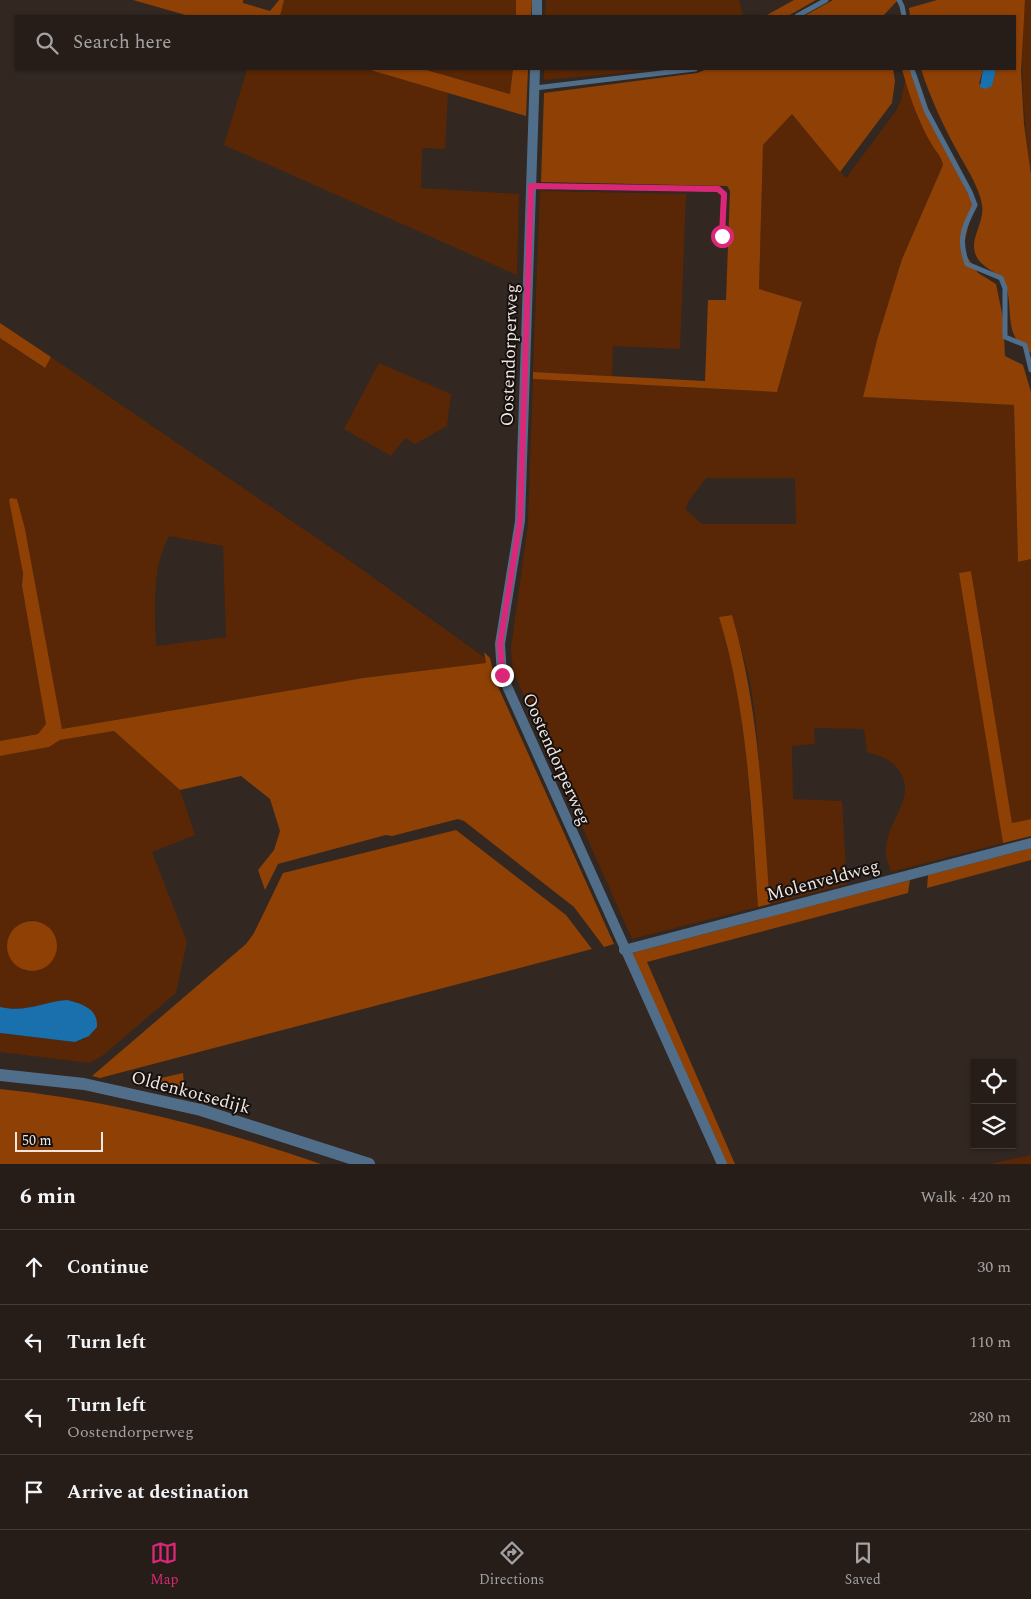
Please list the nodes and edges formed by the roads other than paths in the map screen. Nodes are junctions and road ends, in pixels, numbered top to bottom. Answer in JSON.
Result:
{"nodes":[{"id":1,"x":537,"y":0,"type":"edge"},
{"id":2,"x":826,"y":0,"type":"edge"},
{"id":3,"x":899,"y":0,"type":"edge"},
{"id":4,"x":537,"y":15,"type":"edge"},
{"id":5,"x":799,"y":15,"type":"edge"},
{"id":6,"x":904,"y":15,"type":"edge"},
{"id":7,"x":535,"y":70,"type":"edge"},
{"id":8,"x":687,"y":70,"type":"edge"},
{"id":9,"x":912,"y":70,"type":"edge"},
{"id":10,"x":534,"y":88,"type":"junction"},
{"id":11,"x":531,"y":186,"type":"junction"},
{"id":12,"x":722,"y":236,"type":"dead end"},
{"id":13,"x":1031,"y":370,"type":"edge"},
{"id":14,"x":1031,"y":842,"type":"edge"},
{"id":15,"x":624,"y":950,"type":"junction"},
{"id":16,"x":0,"y":1074,"type":"edge"},
{"id":17,"x":369,"y":1164,"type":"edge"},
{"id":18,"x":722,"y":1164,"type":"edge"}],
"edges":[{"from":1,"to":4,"type":"street"},
{"from":2,"to":5,"type":"lane"},
{"from":3,"to":6,"type":"lane"},
{"from":7,"to":10,"type":"street","name":"Oostendorperweg"},
{"from":8,"to":10,"type":"lane"},
{"from":9,"to":13,"type":"lane"},
{"from":10,"to":11,"type":"street","name":"Oostendorperweg"},
{"from":11,"to":12,"type":"lane"},
{"from":11,"to":15,"type":"street","name":"Oostendorperweg"},
{"from":14,"to":15,"type":"street","name":"Molenveldweg"},
{"from":15,"to":18,"type":"street","name":"Oostendorperweg"},
{"from":16,"to":17,"type":"street","name":"Oldenkotsedijk"}]}
